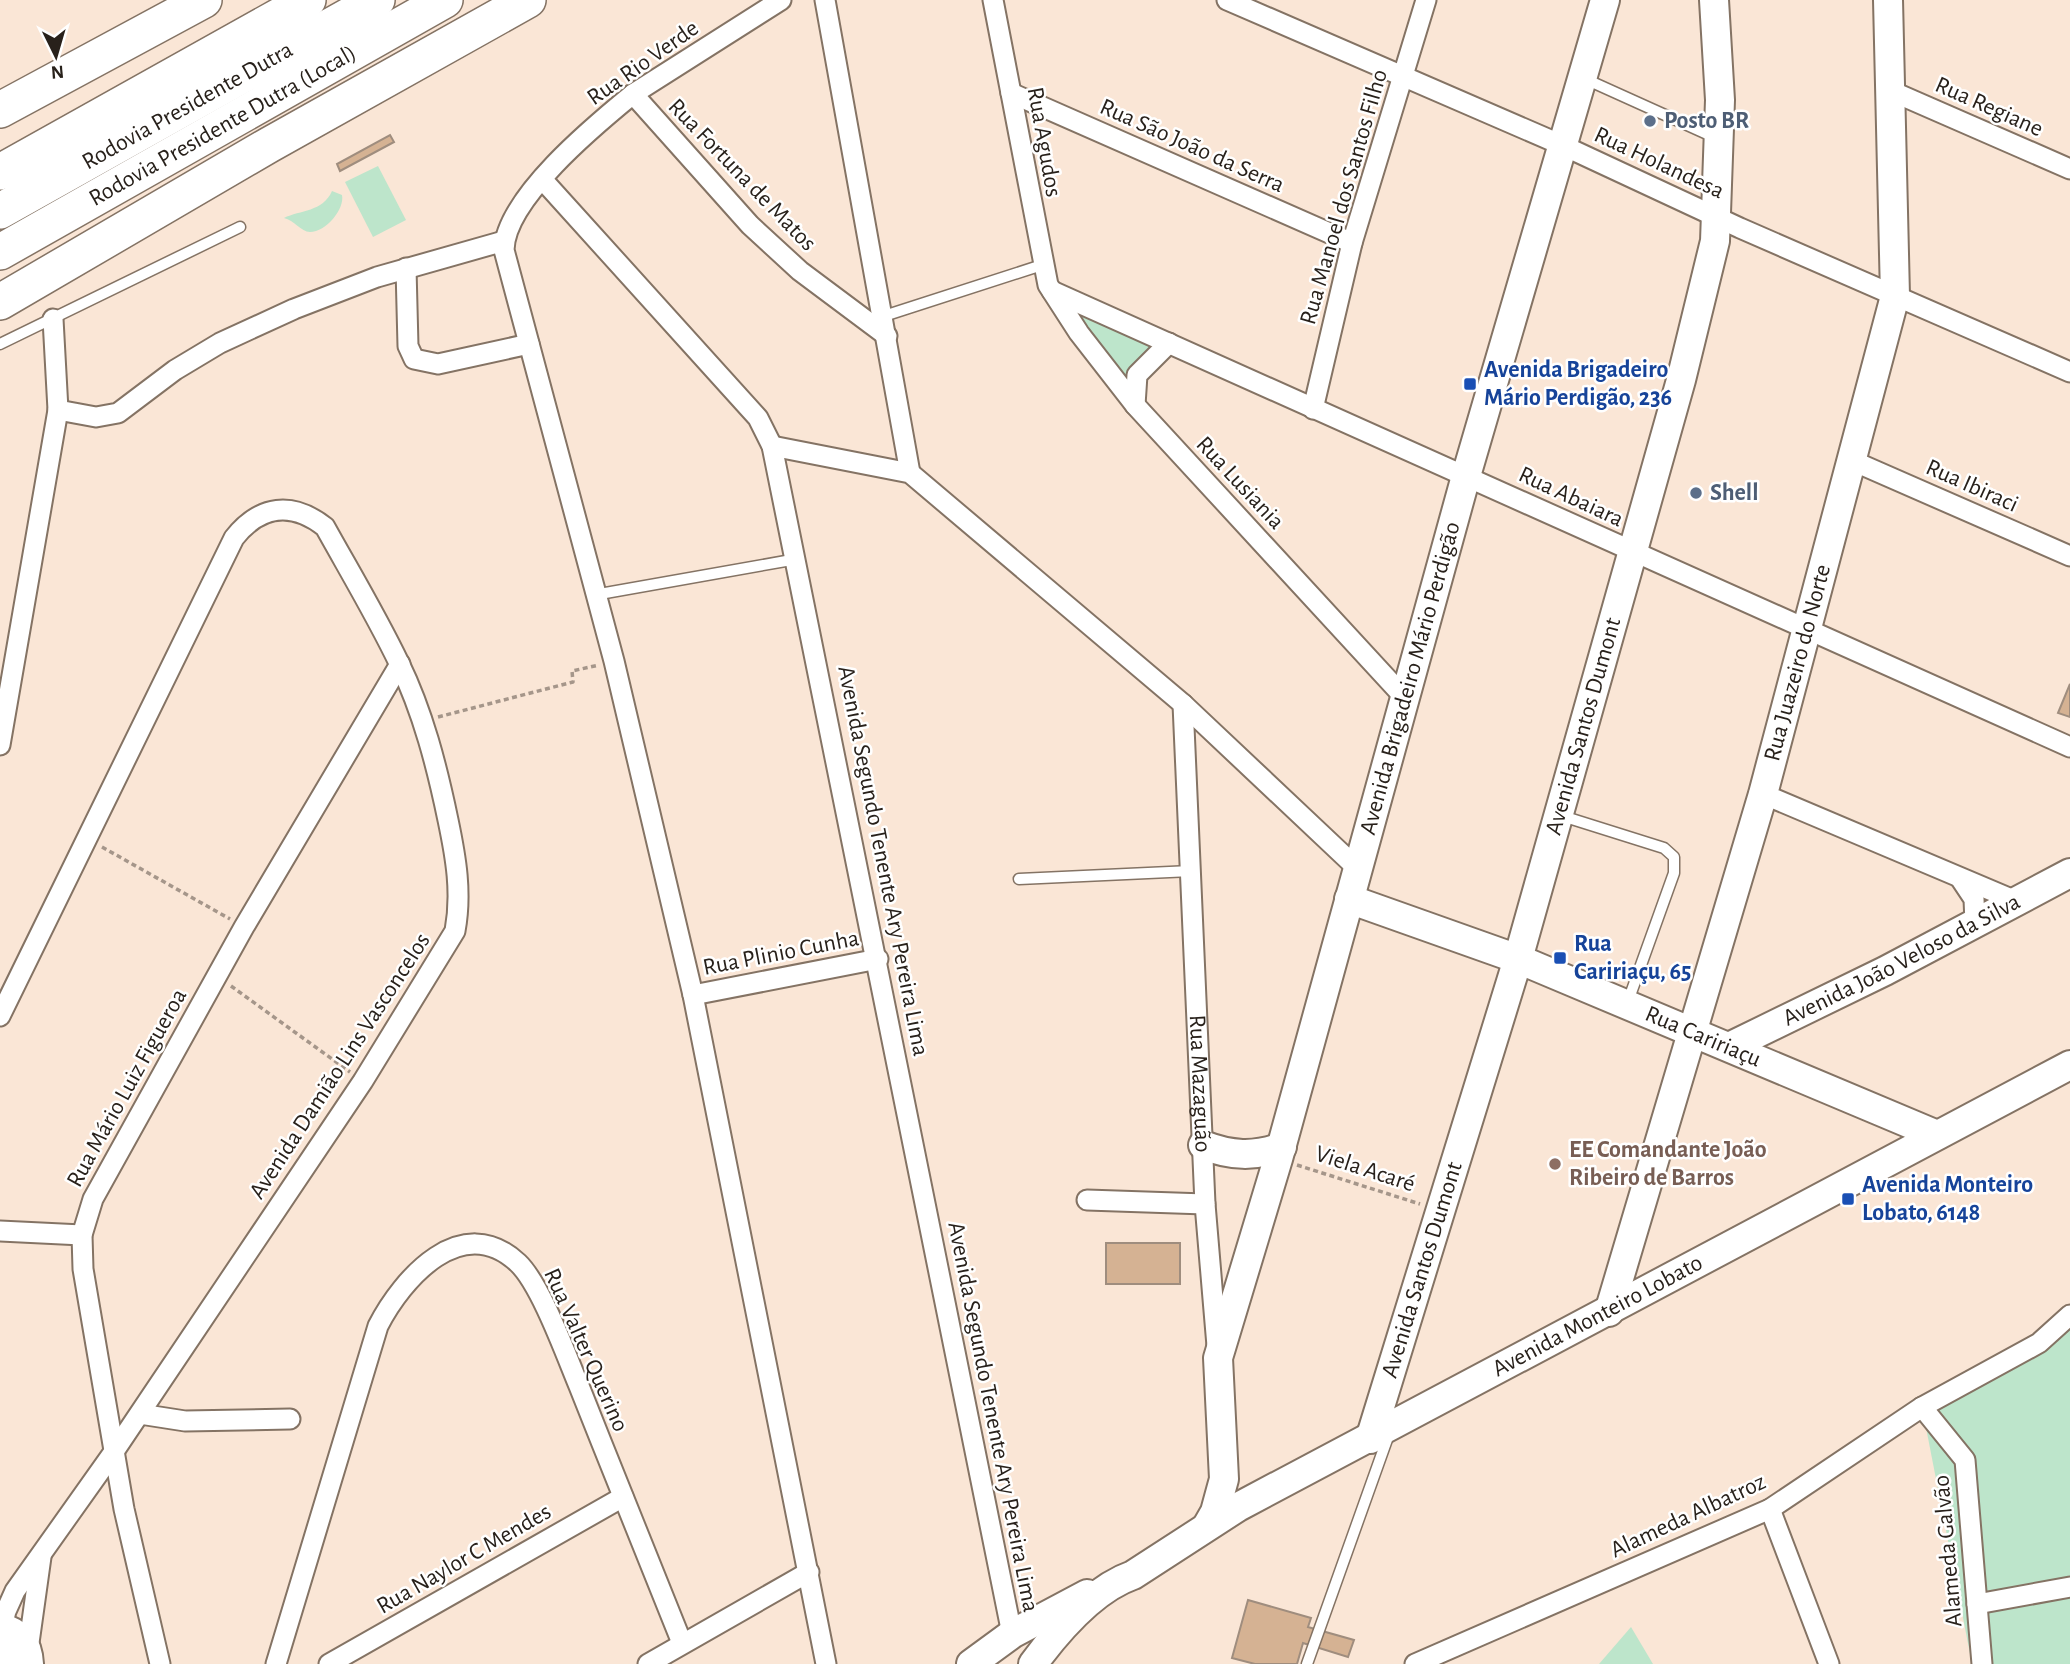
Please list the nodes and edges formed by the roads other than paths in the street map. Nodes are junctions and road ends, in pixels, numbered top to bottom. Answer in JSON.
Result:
{"nodes":[{"id":1,"x":204,"y":0,"type":"edge"},
{"id":2,"x":308,"y":0,"type":"edge"},
{"id":3,"x":377,"y":0,"type":"edge"},
{"id":4,"x":445,"y":0,"type":"edge"},
{"id":5,"x":528,"y":0,"type":"edge"},
{"id":6,"x":781,"y":0,"type":"edge"},
{"id":7,"x":825,"y":0,"type":"edge"},
{"id":8,"x":993,"y":0,"type":"edge"},
{"id":9,"x":1227,"y":0,"type":"edge"},
{"id":10,"x":1426,"y":0,"type":"edge"},
{"id":11,"x":1605,"y":0,"type":"edge"},
{"id":12,"x":1714,"y":0,"type":"edge"},
{"id":13,"x":1888,"y":0,"type":"edge"},
{"id":14,"x":1250,"y":5,"type":"edge"},
{"id":15,"x":1404,"y":76,"type":"junction"},
{"id":16,"x":1583,"y":78,"type":"junction"},
{"id":17,"x":1889,"y":90,"type":"junction"},
{"id":18,"x":1011,"y":93,"type":"junction"},
{"id":19,"x":632,"y":94,"type":"junction"},
{"id":20,"x":0,"y":110,"type":"edge"},
{"id":21,"x":1720,"y":140,"type":"junction"},
{"id":22,"x":1564,"y":146,"type":"junction"},
{"id":23,"x":2070,"y":169,"type":"edge"},
{"id":24,"x":0,"y":172,"type":"edge"},
{"id":25,"x":542,"y":179,"type":"junction"},
{"id":26,"x":0,"y":211,"type":"edge"},
{"id":27,"x":149,"y":216,"type":"junction"},
{"id":28,"x":1717,"y":217,"type":"junction"},
{"id":29,"x":240,"y":227,"type":"dead end"},
{"id":30,"x":504,"y":241,"type":"junction"},
{"id":31,"x":1352,"y":243,"type":"junction"},
{"id":32,"x":0,"y":251,"type":"edge"},
{"id":33,"x":1042,"y":265,"type":"junction"},
{"id":34,"x":406,"y":268,"type":"junction"},
{"id":35,"x":0,"y":286,"type":"edge"},
{"id":36,"x":1052,"y":290,"type":"junction"},
{"id":37,"x":1895,"y":296,"type":"junction"},
{"id":38,"x":0,"y":302,"type":"edge"},
{"id":39,"x":884,"y":316,"type":"junction"},
{"id":40,"x":53,"y":319,"type":"junction"},
{"id":41,"x":887,"y":336,"type":"junction"},
{"id":42,"x":1169,"y":343,"type":"junction"},
{"id":43,"x":0,"y":344,"type":"edge"},
{"id":44,"x":529,"y":344,"type":"junction"},
{"id":45,"x":2070,"y":372,"type":"edge"},
{"id":46,"x":1135,"y":405,"type":"junction"},
{"id":47,"x":1313,"y":409,"type":"junction"},
{"id":48,"x":58,"y":410,"type":"junction"},
{"id":49,"x":772,"y":446,"type":"junction"},
{"id":50,"x":1853,"y":461,"type":"junction"},
{"id":51,"x":910,"y":473,"type":"junction"},
{"id":52,"x":1466,"y":476,"type":"junction"},
{"id":53,"x":1634,"y":552,"type":"junction"},
{"id":54,"x":2070,"y":556,"type":"edge"},
{"id":55,"x":797,"y":559,"type":"junction"},
{"id":56,"x":594,"y":595,"type":"junction"},
{"id":57,"x":1804,"y":631,"type":"junction"},
{"id":58,"x":400,"y":664,"type":"junction"},
{"id":59,"x":1405,"y":698,"type":"junction"},
{"id":60,"x":1183,"y":704,"type":"junction"},
{"id":61,"x":0,"y":745,"type":"edge"},
{"id":62,"x":2070,"y":747,"type":"edge"},
{"id":63,"x":1763,"y":794,"type":"junction"},
{"id":64,"x":1559,"y":815,"type":"junction"},
{"id":65,"x":1358,"y":869,"type":"junction"},
{"id":66,"x":1191,"y":871,"type":"junction"},
{"id":67,"x":2070,"y":873,"type":"edge"},
{"id":68,"x":1960,"y":878,"type":"junction"},
{"id":69,"x":1019,"y":879,"type":"dead end"},
{"id":70,"x":1349,"y":899,"type":"junction"},
{"id":71,"x":2015,"y":901,"type":"junction"},
{"id":72,"x":1975,"y":923,"type":"junction"},
{"id":73,"x":878,"y":959,"type":"junction"},
{"id":74,"x":1518,"y":959,"type":"junction"},
{"id":75,"x":693,"y":995,"type":"junction"},
{"id":76,"x":1627,"y":1004,"type":"junction"},
{"id":77,"x":1795,"y":1015,"type":"junction"},
{"id":78,"x":0,"y":1016,"type":"edge"},
{"id":79,"x":1694,"y":1032,"type":"junction"},
{"id":80,"x":1731,"y":1046,"type":"junction"},
{"id":81,"x":2070,"y":1065,"type":"edge"},
{"id":82,"x":1788,"y":1071,"type":"junction"},
{"id":83,"x":1937,"y":1135,"type":"junction"},
{"id":84,"x":1203,"y":1145,"type":"junction"},
{"id":85,"x":1280,"y":1153,"type":"junction"},
{"id":86,"x":1087,"y":1200,"type":"dead end"},
{"id":87,"x":1205,"y":1204,"type":"junction"},
{"id":88,"x":0,"y":1231,"type":"edge"},
{"id":89,"x":82,"y":1235,"type":"junction"},
{"id":90,"x":1608,"y":1312,"type":"junction"},
{"id":91,"x":2070,"y":1315,"type":"edge"},
{"id":92,"x":1218,"y":1358,"type":"junction"},
{"id":93,"x":1922,"y":1408,"type":"junction"},
{"id":94,"x":140,"y":1414,"type":"junction"},
{"id":95,"x":290,"y":1419,"type":"dead end"},
{"id":96,"x":1381,"y":1433,"type":"junction"},
{"id":97,"x":113,"y":1453,"type":"junction"},
{"id":98,"x":1225,"y":1461,"type":"junction"},
{"id":99,"x":1269,"y":1491,"type":"junction"},
{"id":100,"x":623,"y":1497,"type":"junction"},
{"id":101,"x":1770,"y":1509,"type":"junction"},
{"id":102,"x":1207,"y":1527,"type":"junction"},
{"id":103,"x":43,"y":1549,"type":"junction"},
{"id":104,"x":809,"y":1572,"type":"junction"},
{"id":105,"x":1124,"y":1578,"type":"junction"},
{"id":106,"x":2070,"y":1587,"type":"edge"},
{"id":107,"x":1977,"y":1604,"type":"junction"},
{"id":108,"x":0,"y":1627,"type":"edge"},
{"id":109,"x":1012,"y":1634,"type":"junction"},
{"id":110,"x":0,"y":1635,"type":"edge"},
{"id":111,"x":682,"y":1643,"type":"junction"},
{"id":112,"x":0,"y":1656,"type":"edge"},
{"id":113,"x":22,"y":1659,"type":"edge"},
{"id":114,"x":160,"y":1664,"type":"edge"},
{"id":115,"x":276,"y":1664,"type":"edge"},
{"id":116,"x":329,"y":1664,"type":"edge"},
{"id":117,"x":648,"y":1664,"type":"edge"},
{"id":118,"x":826,"y":1664,"type":"edge"},
{"id":119,"x":971,"y":1664,"type":"edge"},
{"id":120,"x":1033,"y":1664,"type":"edge"},
{"id":121,"x":1046,"y":1664,"type":"edge"},
{"id":122,"x":1307,"y":1664,"type":"edge"},
{"id":123,"x":1415,"y":1664,"type":"edge"},
{"id":124,"x":1829,"y":1664,"type":"edge"},
{"id":125,"x":1982,"y":1664,"type":"edge"}],
"edges":[{"from":1,"to":20,"type":"highway"},
{"from":2,"to":24,"type":"highway","name":"Rodovia Presidente Dutra"},
{"from":3,"to":26,"type":"highway","name":"Rodovia Presidente Dutra"},
{"from":4,"to":32,"type":"highway","name":"Rodovia Presidente Dutra (Local)"},
{"from":5,"to":27,"type":"highway"},
{"from":6,"to":19,"type":"street","name":"Rua Rio Verde"},
{"from":7,"to":39,"type":"street"},
{"from":8,"to":18,"type":"street","name":"Rua Agudos"},
{"from":9,"to":14,"type":"street","name":"Rua Holandesa"},
{"from":10,"to":15,"type":"street","name":"Rua Manoel dos Santos Filho"},
{"from":11,"to":16,"type":"main road","name":"Avenida Brigadeiro Mário Perdigão"},
{"from":12,"to":21,"type":"main road","name":"Avenida Santos Dumont"},
{"from":13,"to":17,"type":"main road","name":"Rua Juazeiro do Norte"},
{"from":14,"to":15,"type":"street","name":"Rua Holandesa"},
{"from":15,"to":22,"type":"street","name":"Rua Holandesa"},
{"from":15,"to":31,"type":"street","name":"Rua Manoel dos Santos Filho"},
{"from":16,"to":21,"type":"lane"},
{"from":16,"to":22,"type":"main road","name":"Avenida Brigadeiro Mário Perdigão"},
{"from":17,"to":23,"type":"street","name":"Rua Regiane"},
{"from":17,"to":37,"type":"main road","name":"Rua Juazeiro do Norte"},
{"from":18,"to":31,"type":"street","name":"Rua São João da Serra"},
{"from":18,"to":33,"type":"street","name":"Rua Agudos"},
{"from":19,"to":25,"type":"street","name":"Rua Rio Verde"},
{"from":19,"to":41,"type":"street","name":"Rua Fortuna de Matos"},
{"from":21,"to":28,"type":"main road","name":"Avenida Santos Dumont"},
{"from":22,"to":28,"type":"street","name":"Rua Holandesa"},
{"from":22,"to":52,"type":"main road","name":"Avenida Brigadeiro Mário Perdigão"},
{"from":25,"to":30,"type":"street","name":"Rua Rio Verde"},
{"from":25,"to":49,"type":"street","name":"Avenida Segundo Tenente Ary Pereira Lima"},
{"from":27,"to":35,"type":"highway"},
{"from":27,"to":38,"type":"highway"},
{"from":28,"to":37,"type":"street","name":"Rua Holandesa"},
{"from":28,"to":53,"type":"main road","name":"Avenida Santos Dumont"},
{"from":29,"to":40,"type":"lane"},
{"from":30,"to":34,"type":"street"},
{"from":30,"to":44,"type":"street"},
{"from":31,"to":47,"type":"street","name":"Rua Manoel dos Santos Filho"},
{"from":33,"to":36,"type":"street","name":"Rua Agudos"},
{"from":33,"to":39,"type":"lane"},
{"from":34,"to":44,"type":"street"},
{"from":34,"to":48,"type":"street"},
{"from":36,"to":42,"type":"street","name":"Rua Abaiara"},
{"from":36,"to":46,"type":"street","name":"Rua Lusiania"},
{"from":37,"to":45,"type":"street","name":"Rua Holandesa"},
{"from":37,"to":50,"type":"main road","name":"Rua Juazeiro do Norte"},
{"from":39,"to":41,"type":"street"},
{"from":40,"to":43,"type":"lane"},
{"from":40,"to":48,"type":"street"},
{"from":41,"to":51,"type":"street"},
{"from":42,"to":46,"type":"street"},
{"from":42,"to":47,"type":"street","name":"Rua Abaiara"},
{"from":44,"to":56,"type":"street"},
{"from":46,"to":59,"type":"street","name":"Rua Lusiania"},
{"from":47,"to":52,"type":"street","name":"Rua Abaiara"},
{"from":48,"to":61,"type":"street"},
{"from":49,"to":51,"type":"street"},
{"from":49,"to":55,"type":"street","name":"Avenida Segundo Tenente Ary Pereira Lima"},
{"from":50,"to":54,"type":"street","name":"Rua Ibiraci"},
{"from":50,"to":57,"type":"main road","name":"Rua Juazeiro do Norte"},
{"from":51,"to":60,"type":"street"},
{"from":52,"to":53,"type":"street","name":"Rua Abaiara"},
{"from":52,"to":59,"type":"main road","name":"Avenida Brigadeiro Mário Perdigão"},
{"from":53,"to":57,"type":"street","name":"Rua Abaiara"},
{"from":53,"to":64,"type":"main road","name":"Avenida Santos Dumont"},
{"from":55,"to":56,"type":"lane"},
{"from":55,"to":73,"type":"street","name":"Avenida Segundo Tenente Ary Pereira Lima"},
{"from":56,"to":75,"type":"street"},
{"from":57,"to":62,"type":"street","name":"Rua Abaiara"},
{"from":57,"to":63,"type":"main road","name":"Rua Juazeiro do Norte"},
{"from":58,"to":78,"type":"street","name":"Avenida Damião Lins Vasconcelos"},
{"from":58,"to":89,"type":"street","name":"Rua Mário Luiz Figueroa"},
{"from":58,"to":94,"type":"street","name":"Avenida Damião Lins Vasconcelos"},
{"from":59,"to":65,"type":"main road","name":"Avenida Brigadeiro Mário Perdigão"},
{"from":60,"to":65,"type":"street"},
{"from":60,"to":66,"type":"street","name":"Rua Mazaguão"},
{"from":63,"to":68,"type":"street"},
{"from":63,"to":79,"type":"main road","name":"Rua Juazeiro do Norte"},
{"from":64,"to":74,"type":"main road","name":"Avenida Santos Dumont"},
{"from":64,"to":76,"type":"lane"},
{"from":65,"to":70,"type":"main road","name":"Avenida Brigadeiro Mário Perdigão"},
{"from":66,"to":69,"type":"lane"},
{"from":66,"to":84,"type":"street","name":"Rua Mazaguão"},
{"from":67,"to":71,"type":"main road","name":"Avenida João Veloso da Silva"},
{"from":68,"to":71,"type":"street"},
{"from":68,"to":72,"type":"street"},
{"from":70,"to":74,"type":"main road","name":"Rua Caririaçu"},
{"from":70,"to":85,"type":"main road","name":"Avenida Brigadeiro Mário Perdigão"},
{"from":71,"to":72,"type":"main road","name":"Avenida João Veloso da Silva"},
{"from":72,"to":77,"type":"main road","name":"Avenida João Veloso da Silva"},
{"from":73,"to":75,"type":"street","name":"Rua Plinio Cunha"},
{"from":73,"to":109,"type":"street","name":"Avenida Segundo Tenente Ary Pereira Lima"},
{"from":74,"to":76,"type":"main road","name":"Rua Caririaçu"},
{"from":74,"to":96,"type":"main road","name":"Avenida Santos Dumont"},
{"from":75,"to":104,"type":"street"},
{"from":76,"to":79,"type":"main road","name":"Rua Caririaçu"},
{"from":77,"to":80,"type":"main road","name":"Avenida João Veloso da Silva"},
{"from":77,"to":82,"type":"main road"},
{"from":79,"to":80,"type":"main road","name":"Rua Caririaçu"},
{"from":79,"to":90,"type":"main road","name":"Rua Juazeiro do Norte"},
{"from":80,"to":82,"type":"main road","name":"Rua Caririaçu"},
{"from":81,"to":83,"type":"main road","name":"Avenida Monteiro Lobato"},
{"from":82,"to":83,"type":"main road","name":"Rua Caririaçu"},
{"from":83,"to":90,"type":"main road","name":"Avenida Monteiro Lobato"},
{"from":84,"to":85,"type":"main road"},
{"from":84,"to":87,"type":"street","name":"Rua Mazaguão"},
{"from":85,"to":92,"type":"main road","name":"Avenida Brigadeiro Mário Perdigão"},
{"from":86,"to":87,"type":"street"},
{"from":87,"to":92,"type":"street","name":"Rua Mazaguão"},
{"from":88,"to":89,"type":"street"},
{"from":89,"to":97,"type":"street","name":"Rua Mário Luiz Figueroa"},
{"from":90,"to":96,"type":"main road","name":"Avenida Monteiro Lobato"},
{"from":91,"to":93,"type":"street","name":"Alameda Albatroz"},
{"from":92,"to":98,"type":"main road","name":"Rua Mazaguão"},
{"from":93,"to":101,"type":"street","name":"Alameda Albatroz"},
{"from":93,"to":107,"type":"street","name":"Alameda Galvão"},
{"from":94,"to":95,"type":"street"},
{"from":94,"to":97,"type":"street","name":"Avenida Damião Lins Vasconcelos"},
{"from":96,"to":99,"type":"main road","name":"Avenida Monteiro Lobato"},
{"from":96,"to":122,"type":"lane"},
{"from":97,"to":103,"type":"street","name":"Avenida Damião Lins Vasconcelos"},
{"from":97,"to":114,"type":"street","name":"Rua Mário Luiz Figueroa"},
{"from":98,"to":99,"type":"main road"},
{"from":98,"to":102,"type":"main road","name":"Rua Mazaguão"},
{"from":99,"to":102,"type":"main road","name":"Avenida Monteiro Lobato"},
{"from":100,"to":111,"type":"street","name":"Rua Valter Querino"},
{"from":100,"to":115,"type":"street","name":"Rua Valter Querino"},
{"from":100,"to":116,"type":"street","name":"Rua Naylor C Mendes"},
{"from":101,"to":123,"type":"street","name":"Alameda Albatroz"},
{"from":101,"to":124,"type":"street"},
{"from":102,"to":105,"type":"main road","name":"Avenida Monteiro Lobato"},
{"from":103,"to":108,"type":"street","name":"Avenida Damião Lins Vasconcelos"},
{"from":103,"to":113,"type":"street"},
{"from":104,"to":111,"type":"street"},
{"from":104,"to":118,"type":"street"},
{"from":105,"to":109,"type":"main road"},
{"from":105,"to":120,"type":"main road","name":"Avenida Monteiro Lobato"},
{"from":105,"to":121,"type":"main road","name":"Avenida Monteiro Lobato"},
{"from":106,"to":107,"type":"street"},
{"from":107,"to":125,"type":"street","name":"Alameda Galvão"},
{"from":108,"to":110,"type":"street","name":"Avenida Damião Lins Vasconcelos"},
{"from":108,"to":113,"type":"main road"},
{"from":109,"to":119,"type":"main road"},
{"from":111,"to":117,"type":"street"},
{"from":112,"to":113,"type":"main road"}]}
